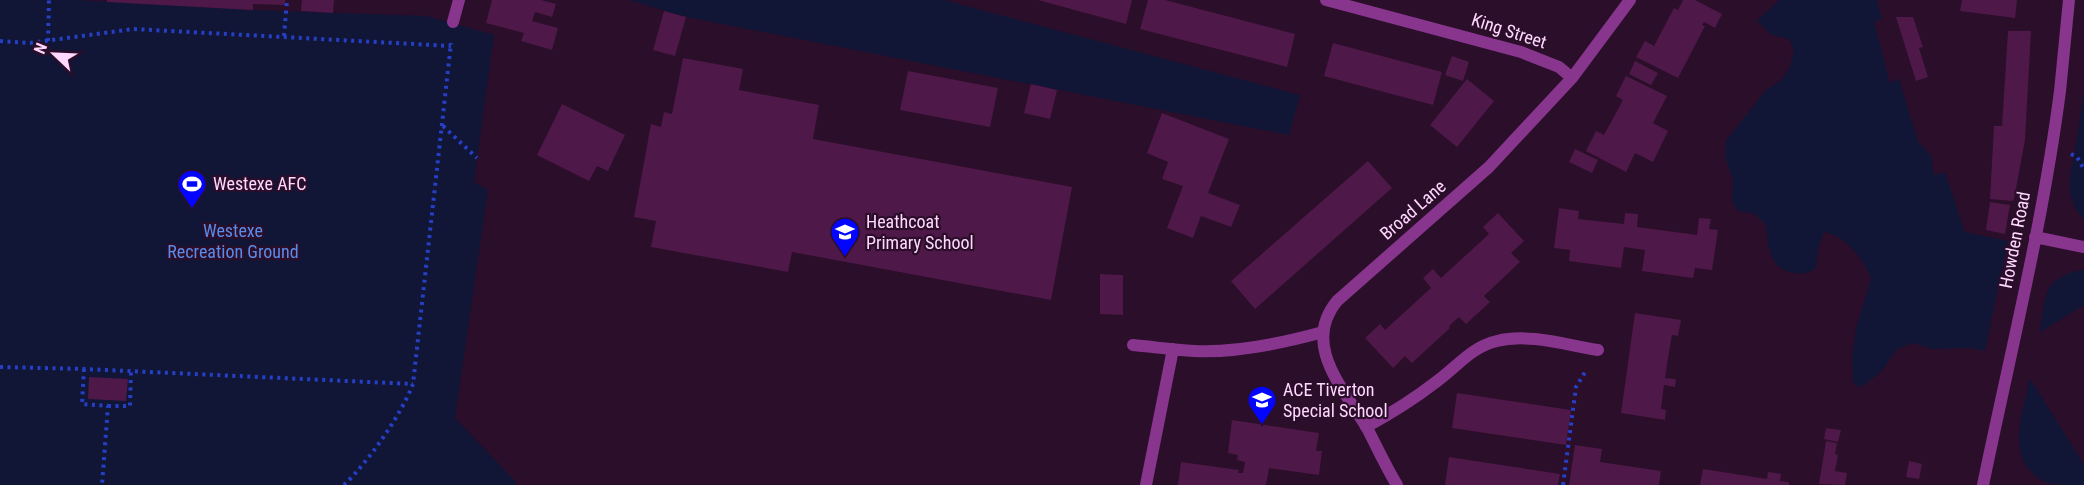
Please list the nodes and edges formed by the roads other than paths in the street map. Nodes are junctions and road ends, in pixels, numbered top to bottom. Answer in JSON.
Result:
{"nodes":[{"id":1,"x":459,"y":0,"type":"edge"},
{"id":2,"x":1326,"y":0,"type":"edge"},
{"id":3,"x":1630,"y":0,"type":"edge"},
{"id":4,"x":2069,"y":0,"type":"edge"},
{"id":5,"x":453,"y":22,"type":"road end"},
{"id":6,"x":1572,"y":78,"type":"junction"},
{"id":7,"x":2035,"y":237,"type":"junction"},
{"id":8,"x":2084,"y":247,"type":"edge"},
{"id":9,"x":1323,"y":332,"type":"junction"},
{"id":10,"x":1133,"y":345,"type":"dead end"},
{"id":11,"x":1173,"y":349,"type":"junction"},
{"id":12,"x":1598,"y":350,"type":"road end"},
{"id":13,"x":1366,"y":427,"type":"junction"},
{"id":14,"x":1146,"y":485,"type":"edge"},
{"id":15,"x":1397,"y":485,"type":"edge"},
{"id":16,"x":1983,"y":485,"type":"edge"}],
"edges":[{"from":1,"to":5,"type":"street"},
{"from":2,"to":6,"type":"street","name":"King Street"},
{"from":3,"to":6,"type":"street","name":"Broad Lane"},
{"from":4,"to":7,"type":"street","name":"Howden Road"},
{"from":6,"to":9,"type":"street","name":"Broad Lane"},
{"from":7,"to":8,"type":"street"},
{"from":7,"to":16,"type":"street","name":"Howden Road"},
{"from":9,"to":11,"type":"street"},
{"from":9,"to":13,"type":"street"},
{"from":10,"to":11,"type":"street"},
{"from":11,"to":14,"type":"street"},
{"from":12,"to":13,"type":"street"},
{"from":13,"to":15,"type":"street"}]}
